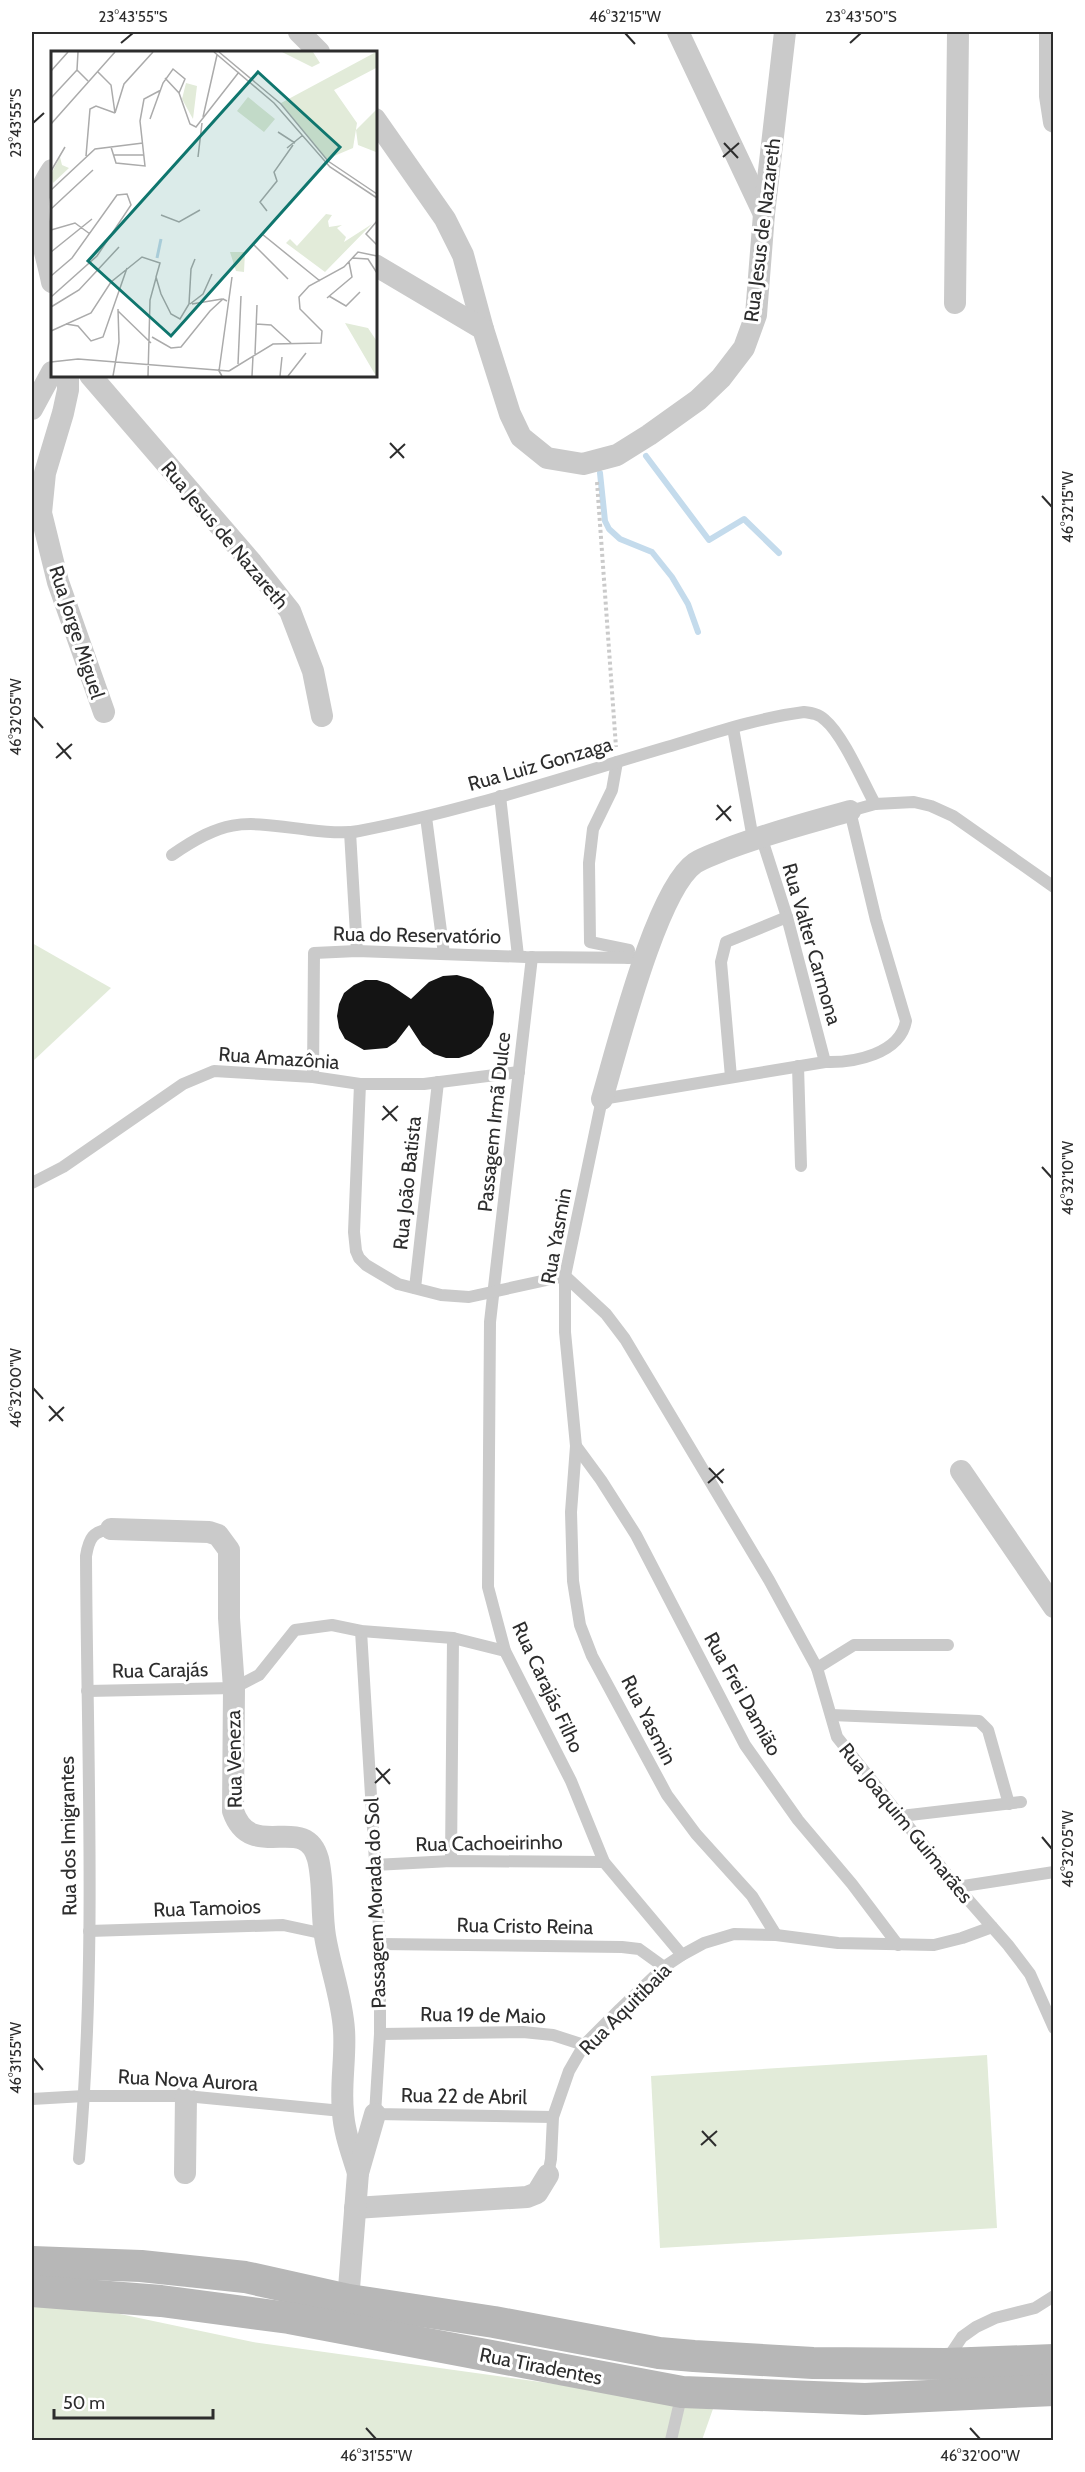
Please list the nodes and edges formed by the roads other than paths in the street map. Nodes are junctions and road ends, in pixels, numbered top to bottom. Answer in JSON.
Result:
{"nodes":[{"id":1,"x":299,"y":32,"type":"edge"},
{"id":2,"x":678,"y":32,"type":"edge"},
{"id":3,"x":785,"y":32,"type":"edge"},
{"id":4,"x":958,"y":32,"type":"edge"},
{"id":5,"x":1050,"y":32,"type":"edge"},
{"id":6,"x":318,"y":51,"type":"edge"},
{"id":7,"x":376,"y":120,"type":"edge"},
{"id":8,"x":1053,"y":122,"type":"edge"},
{"id":9,"x":51,"y":171,"type":"edge"},
{"id":10,"x":764,"y":214,"type":"junction"},
{"id":11,"x":376,"y":267,"type":"edge"},
{"id":12,"x":51,"y":278,"type":"edge"},
{"id":13,"x":956,"y":303,"type":"dead end"},
{"id":14,"x":483,"y":330,"type":"junction"},
{"id":15,"x":51,"y":374,"type":"edge"},
{"id":16,"x":68,"y":376,"type":"edge"},
{"id":17,"x":91,"y":376,"type":"edge"},
{"id":18,"x":32,"y":409,"type":"edge"},
{"id":19,"x":104,"y":712,"type":"dead end"},
{"id":20,"x":322,"y":716,"type":"dead end"},
{"id":21,"x":733,"y":728,"type":"junction"},
{"id":22,"x":617,"y":762,"type":"junction"},
{"id":23,"x":500,"y":796,"type":"junction"},
{"id":24,"x":875,"y":804,"type":"junction"},
{"id":25,"x":850,"y":811,"type":"junction"},
{"id":26,"x":426,"y":817,"type":"junction"},
{"id":27,"x":350,"y":832,"type":"junction"},
{"id":28,"x":757,"y":838,"type":"junction"},
{"id":29,"x":172,"y":855,"type":"dead end"},
{"id":30,"x":1053,"y":887,"type":"edge"},
{"id":31,"x":787,"y":917,"type":"junction"},
{"id":32,"x":357,"y":951,"type":"junction"},
{"id":33,"x":444,"y":954,"type":"junction"},
{"id":34,"x":518,"y":957,"type":"junction"},
{"id":35,"x":532,"y":957,"type":"junction"},
{"id":36,"x":637,"y":958,"type":"junction"},
{"id":37,"x":825,"y":1062,"type":"junction"},
{"id":38,"x":798,"y":1066,"type":"junction"},
{"id":39,"x":519,"y":1072,"type":"junction"},
{"id":40,"x":313,"y":1077,"type":"junction"},
{"id":41,"x":731,"y":1077,"type":"junction"},
{"id":42,"x":438,"y":1082,"type":"junction"},
{"id":43,"x":360,"y":1083,"type":"junction"},
{"id":44,"x":602,"y":1099,"type":"junction"},
{"id":45,"x":801,"y":1166,"type":"dead end"},
{"id":46,"x":32,"y":1183,"type":"edge"},
{"id":47,"x":565,"y":1276,"type":"junction"},
{"id":48,"x":415,"y":1288,"type":"junction"},
{"id":49,"x":494,"y":1292,"type":"junction"},
{"id":50,"x":576,"y":1446,"type":"junction"},
{"id":51,"x":961,"y":1471,"type":"dead end"},
{"id":52,"x":111,"y":1529,"type":"joint"},
{"id":53,"x":1053,"y":1607,"type":"edge"},
{"id":54,"x":361,"y":1631,"type":"junction"},
{"id":55,"x":453,"y":1638,"type":"junction"},
{"id":56,"x":948,"y":1645,"type":"dead end"},
{"id":57,"x":505,"y":1651,"type":"junction"},
{"id":58,"x":818,"y":1668,"type":"junction"},
{"id":59,"x":234,"y":1688,"type":"junction"},
{"id":60,"x":87,"y":1691,"type":"junction"},
{"id":61,"x":831,"y":1715,"type":"junction"},
{"id":62,"x":901,"y":1816,"type":"junction"},
{"id":63,"x":451,"y":1861,"type":"junction"},
{"id":64,"x":604,"y":1862,"type":"junction"},
{"id":65,"x":374,"y":1865,"type":"junction"},
{"id":66,"x":1053,"y":1872,"type":"edge"},
{"id":67,"x":957,"y":1887,"type":"junction"},
{"id":68,"x":992,"y":1927,"type":"junction"},
{"id":69,"x":89,"y":1931,"type":"junction"},
{"id":70,"x":325,"y":1934,"type":"junction"},
{"id":71,"x":776,"y":1935,"type":"junction"},
{"id":72,"x":380,"y":1944,"type":"junction"},
{"id":73,"x":898,"y":1945,"type":"junction"},
{"id":74,"x":682,"y":1955,"type":"junction"},
{"id":75,"x":664,"y":1967,"type":"junction"},
{"id":76,"x":1053,"y":2028,"type":"edge"},
{"id":77,"x":380,"y":2034,"type":"junction"},
{"id":78,"x":584,"y":2046,"type":"junction"},
{"id":79,"x":84,"y":2096,"type":"junction"},
{"id":80,"x":186,"y":2096,"type":"junction"},
{"id":81,"x":32,"y":2099,"type":"edge"},
{"id":82,"x":342,"y":2111,"type":"junction"},
{"id":83,"x":375,"y":2114,"type":"junction"},
{"id":84,"x":553,"y":2117,"type":"junction"},
{"id":85,"x":78,"y":2159,"type":"dead end"},
{"id":86,"x":185,"y":2173,"type":"dead end"},
{"id":87,"x":358,"y":2173,"type":"junction"},
{"id":88,"x":548,"y":2175,"type":"joint"},
{"id":89,"x":355,"y":2208,"type":"junction"},
{"id":90,"x":32,"y":2262,"type":"edge"},
{"id":91,"x":32,"y":2291,"type":"edge"},
{"id":92,"x":1053,"y":2296,"type":"edge"},
{"id":93,"x":347,"y":2314,"type":"junction"},
{"id":94,"x":561,"y":2334,"type":"junction"},
{"id":95,"x":707,"y":2357,"type":"junction"},
{"id":96,"x":945,"y":2364,"type":"junction"},
{"id":97,"x":553,"y":2369,"type":"junction"},
{"id":98,"x":1051,"y":2375,"type":"edge"},
{"id":99,"x":696,"y":2393,"type":"junction"},
{"id":100,"x":933,"y":2396,"type":"junction"},
{"id":101,"x":671,"y":2440,"type":"edge"}],
"edges":[{"from":1,"to":6,"type":"street"},
{"from":2,"to":10,"type":"street"},
{"from":3,"to":10,"type":"street","name":"Rua Jesus de Nazareth"},
{"from":4,"to":13,"type":"street"},
{"from":5,"to":8,"type":"street"},
{"from":7,"to":14,"type":"street","name":"Rua Jesus de Nazareth"},
{"from":9,"to":12,"type":"street"},
{"from":10,"to":14,"type":"street","name":"Rua Jesus de Nazareth"},
{"from":11,"to":14,"type":"street"},
{"from":15,"to":18,"type":"street"},
{"from":16,"to":19,"type":"street","name":"Rua Jorge Miguel"},
{"from":17,"to":20,"type":"street","name":"Rua Jesus de Nazareth"},
{"from":21,"to":22,"type":"lane","name":"Rua Luiz Gonzaga"},
{"from":21,"to":24,"type":"lane","name":"Rua Luiz Gonzaga"},
{"from":21,"to":28,"type":"lane","name":"Rua Valter Carmona"},
{"from":22,"to":23,"type":"lane","name":"Rua Luiz Gonzaga"},
{"from":22,"to":36,"type":"lane"},
{"from":23,"to":26,"type":"lane","name":"Rua Luiz Gonzaga"},
{"from":23,"to":34,"type":"lane"},
{"from":24,"to":25,"type":"lane"},
{"from":24,"to":30,"type":"lane"},
{"from":25,"to":28,"type":"street"},
{"from":25,"to":37,"type":"lane"},
{"from":26,"to":27,"type":"lane","name":"Rua Luiz Gonzaga"},
{"from":26,"to":33,"type":"lane"},
{"from":27,"to":29,"type":"lane","name":"Rua Luiz Gonzaga"},
{"from":27,"to":32,"type":"lane"},
{"from":28,"to":31,"type":"lane","name":"Rua Valter Carmona"},
{"from":28,"to":36,"type":"street"},
{"from":31,"to":37,"type":"lane","name":"Rua Valter Carmona"},
{"from":31,"to":41,"type":"lane"},
{"from":32,"to":33,"type":"lane","name":"Rua do Reservatório"},
{"from":32,"to":40,"type":"lane","name":"Rua do Reservatório"},
{"from":33,"to":34,"type":"lane","name":"Rua do Reservatório"},
{"from":34,"to":35,"type":"lane","name":"Rua do Reservatório"},
{"from":35,"to":36,"type":"lane","name":"Rua do Reservatório"},
{"from":35,"to":39,"type":"lane","name":"Passagem Irmã Dulce"},
{"from":36,"to":44,"type":"street"},
{"from":37,"to":38,"type":"lane"},
{"from":38,"to":41,"type":"lane"},
{"from":38,"to":45,"type":"lane"},
{"from":39,"to":42,"type":"lane","name":"Rua Amazônia"},
{"from":39,"to":49,"type":"lane","name":"Passagem Irmã Dulce"},
{"from":40,"to":43,"type":"lane","name":"Rua Amazônia"},
{"from":40,"to":46,"type":"lane","name":"Rua Amazônia"},
{"from":41,"to":44,"type":"lane"},
{"from":42,"to":43,"type":"lane","name":"Rua Amazônia"},
{"from":42,"to":48,"type":"lane","name":"Rua João Batista"},
{"from":43,"to":48,"type":"lane"},
{"from":44,"to":47,"type":"lane","name":"Rua Yasmin"},
{"from":47,"to":49,"type":"lane"},
{"from":47,"to":50,"type":"lane","name":"Rua Yasmin"},
{"from":47,"to":58,"type":"lane","name":"Rua Joaquim Guimarães"},
{"from":48,"to":49,"type":"lane"},
{"from":49,"to":57,"type":"lane","name":"Rua Carajás Filho"},
{"from":50,"to":71,"type":"lane","name":"Rua Yasmin"},
{"from":50,"to":73,"type":"lane","name":"Rua Frei Damião"},
{"from":51,"to":53,"type":"street"},
{"from":52,"to":59,"type":"street","name":"Rua Veneza"},
{"from":52,"to":60,"type":"lane","name":"Rua dos Imigrantes"},
{"from":54,"to":55,"type":"lane"},
{"from":54,"to":59,"type":"lane"},
{"from":54,"to":65,"type":"lane","name":"Passagem Morada do Sol"},
{"from":55,"to":57,"type":"lane"},
{"from":55,"to":63,"type":"lane"},
{"from":56,"to":58,"type":"lane"},
{"from":57,"to":64,"type":"lane","name":"Rua Carajás Filho"},
{"from":58,"to":61,"type":"lane","name":"Rua Joaquim Guimarães"},
{"from":59,"to":60,"type":"lane","name":"Rua Carajás"},
{"from":59,"to":70,"type":"street","name":"Rua Veneza"},
{"from":60,"to":69,"type":"lane","name":"Rua dos Imigrantes"},
{"from":61,"to":62,"type":"lane","name":"Rua Joaquim Guimarães"},
{"from":61,"to":62,"type":"lane"},
{"from":62,"to":67,"type":"lane","name":"Rua Joaquim Guimarães"},
{"from":63,"to":64,"type":"lane","name":"Rua Cachoeirinho"},
{"from":63,"to":65,"type":"lane","name":"Rua Cachoeirinho"},
{"from":64,"to":74,"type":"lane","name":"Rua Carajás Filho"},
{"from":65,"to":72,"type":"lane","name":"Passagem Morada do Sol"},
{"from":66,"to":67,"type":"lane"},
{"from":67,"to":68,"type":"lane","name":"Rua Joaquim Guimarães"},
{"from":68,"to":73,"type":"lane","name":"Rua Aquitibaia"},
{"from":68,"to":76,"type":"lane","name":"Rua Joaquim Guimarães"},
{"from":69,"to":70,"type":"lane","name":"Rua Tamoios"},
{"from":69,"to":79,"type":"lane","name":"Rua dos Imigrantes"},
{"from":70,"to":82,"type":"street","name":"Passagem Morada do Sol"},
{"from":71,"to":73,"type":"lane","name":"Rua Aquitibaia"},
{"from":71,"to":74,"type":"lane","name":"Rua Aquitibaia"},
{"from":72,"to":75,"type":"lane","name":"Rua Cristo Reina"},
{"from":72,"to":77,"type":"lane","name":"Passagem Morada do Sol"},
{"from":74,"to":75,"type":"lane","name":"Rua Aquitibaia"},
{"from":75,"to":78,"type":"lane","name":"Rua Aquitibaia"},
{"from":77,"to":78,"type":"lane","name":"Rua 19 de Maio"},
{"from":77,"to":83,"type":"lane","name":"Passagem Morada do Sol"},
{"from":78,"to":84,"type":"lane","name":"Rua Aquitibaia"},
{"from":79,"to":80,"type":"lane","name":"Rua Nova Aurora"},
{"from":79,"to":81,"type":"lane","name":"Rua Nova Aurora"},
{"from":79,"to":85,"type":"lane","name":"Rua dos Imigrantes"},
{"from":80,"to":82,"type":"lane","name":"Rua Nova Aurora"},
{"from":80,"to":86,"type":"street"},
{"from":82,"to":87,"type":"street","name":"Passagem Morada do Sol"},
{"from":83,"to":84,"type":"lane","name":"Rua 22 de Abril"},
{"from":83,"to":87,"type":"street","name":"Passagem Morada do Sol"},
{"from":84,"to":88,"type":"lane","name":"Rua Aquitibaia"},
{"from":87,"to":89,"type":"street","name":"Passagem Morada do Sol"},
{"from":88,"to":89,"type":"street","name":"Rua Aquitibaia"},
{"from":89,"to":93,"type":"street","name":"Passagem Morada do Sol"},
{"from":90,"to":93,"type":"street","name":"Rua Tiradentes"},
{"from":91,"to":93,"type":"street","name":"Rua Tiradentes"},
{"from":92,"to":96,"type":"lane"},
{"from":93,"to":94,"type":"street","name":"Rua Tiradentes"},
{"from":93,"to":97,"type":"street","name":"Rua Tiradentes"},
{"from":94,"to":95,"type":"street","name":"Rua Tiradentes"},
{"from":94,"to":97,"type":"street"},
{"from":95,"to":96,"type":"street","name":"Rua Tiradentes"},
{"from":95,"to":99,"type":"street"},
{"from":96,"to":98,"type":"street","name":"Rua Tiradentes"},
{"from":96,"to":100,"type":"street"},
{"from":97,"to":99,"type":"street","name":"Rua Tiradentes"},
{"from":98,"to":100,"type":"street","name":"Rua Tiradentes"},
{"from":99,"to":100,"type":"street","name":"Rua Tiradentes"},
{"from":99,"to":101,"type":"lane"}]}
